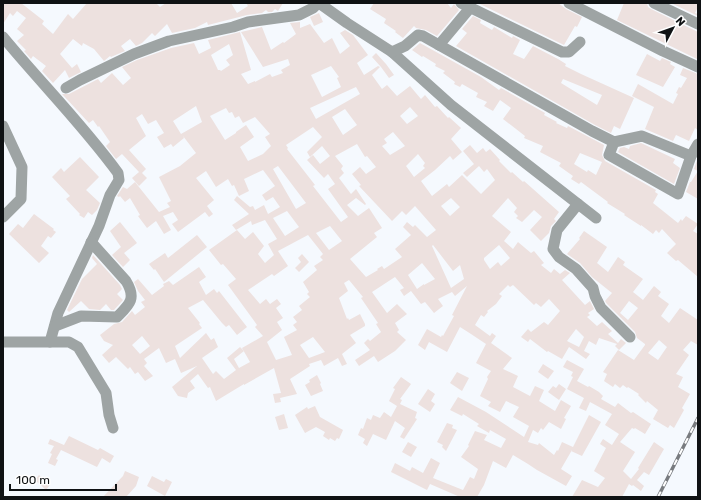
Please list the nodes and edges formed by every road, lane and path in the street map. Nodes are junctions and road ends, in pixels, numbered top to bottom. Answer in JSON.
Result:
{"nodes":[{"id":1,"x":318,"y":3,"type":"edge"},
{"id":2,"x":569,"y":3,"type":"edge"},
{"id":3,"x":654,"y":3,"type":"edge"},
{"id":4,"x":466,"y":5,"type":"edge"},
{"id":5,"x":698,"y":24,"type":"edge"},
{"id":6,"x":3,"y":38,"type":"edge"},
{"id":7,"x":580,"y":42,"type":"dead end"},
{"id":8,"x":439,"y":45,"type":"junction"},
{"id":9,"x":392,"y":52,"type":"junction"},
{"id":10,"x":698,"y":67,"type":"edge"},
{"id":11,"x":66,"y":88,"type":"dead end"},
{"id":12,"x":3,"y":126,"type":"edge"},
{"id":13,"x":614,"y":142,"type":"junction"},
{"id":14,"x":698,"y":144,"type":"edge"},
{"id":15,"x":691,"y":156,"type":"junction"},
{"id":16,"x":578,"y":204,"type":"junction"},
{"id":17,"x":3,"y":217,"type":"edge"},
{"id":18,"x":596,"y":218,"type":"dead end"},
{"id":19,"x":91,"y":242,"type":"junction"},
{"id":20,"x":54,"y":326,"type":"junction"},
{"id":21,"x":630,"y":337,"type":"dead end"},
{"id":22,"x":3,"y":342,"type":"edge"},
{"id":23,"x":50,"y":342,"type":"junction"},
{"id":24,"x":113,"y":428,"type":"dead end"}],
"edges":[{"from":1,"to":9,"type":"street"},
{"from":1,"to":11,"type":"street"},
{"from":2,"to":10,"type":"street"},
{"from":3,"to":5,"type":"street"},
{"from":4,"to":7,"type":"street"},
{"from":4,"to":8,"type":"street"},
{"from":6,"to":19,"type":"street"},
{"from":8,"to":9,"type":"street"},
{"from":8,"to":13,"type":"street"},
{"from":9,"to":16,"type":"street"},
{"from":12,"to":17,"type":"street"},
{"from":13,"to":15,"type":"street"},
{"from":13,"to":15,"type":"street"},
{"from":14,"to":15,"type":"street"},
{"from":16,"to":18,"type":"street"},
{"from":16,"to":21,"type":"street"},
{"from":19,"to":20,"type":"street"},
{"from":19,"to":20,"type":"street"},
{"from":20,"to":23,"type":"street"},
{"from":22,"to":23,"type":"street"},
{"from":23,"to":24,"type":"street"}]}
